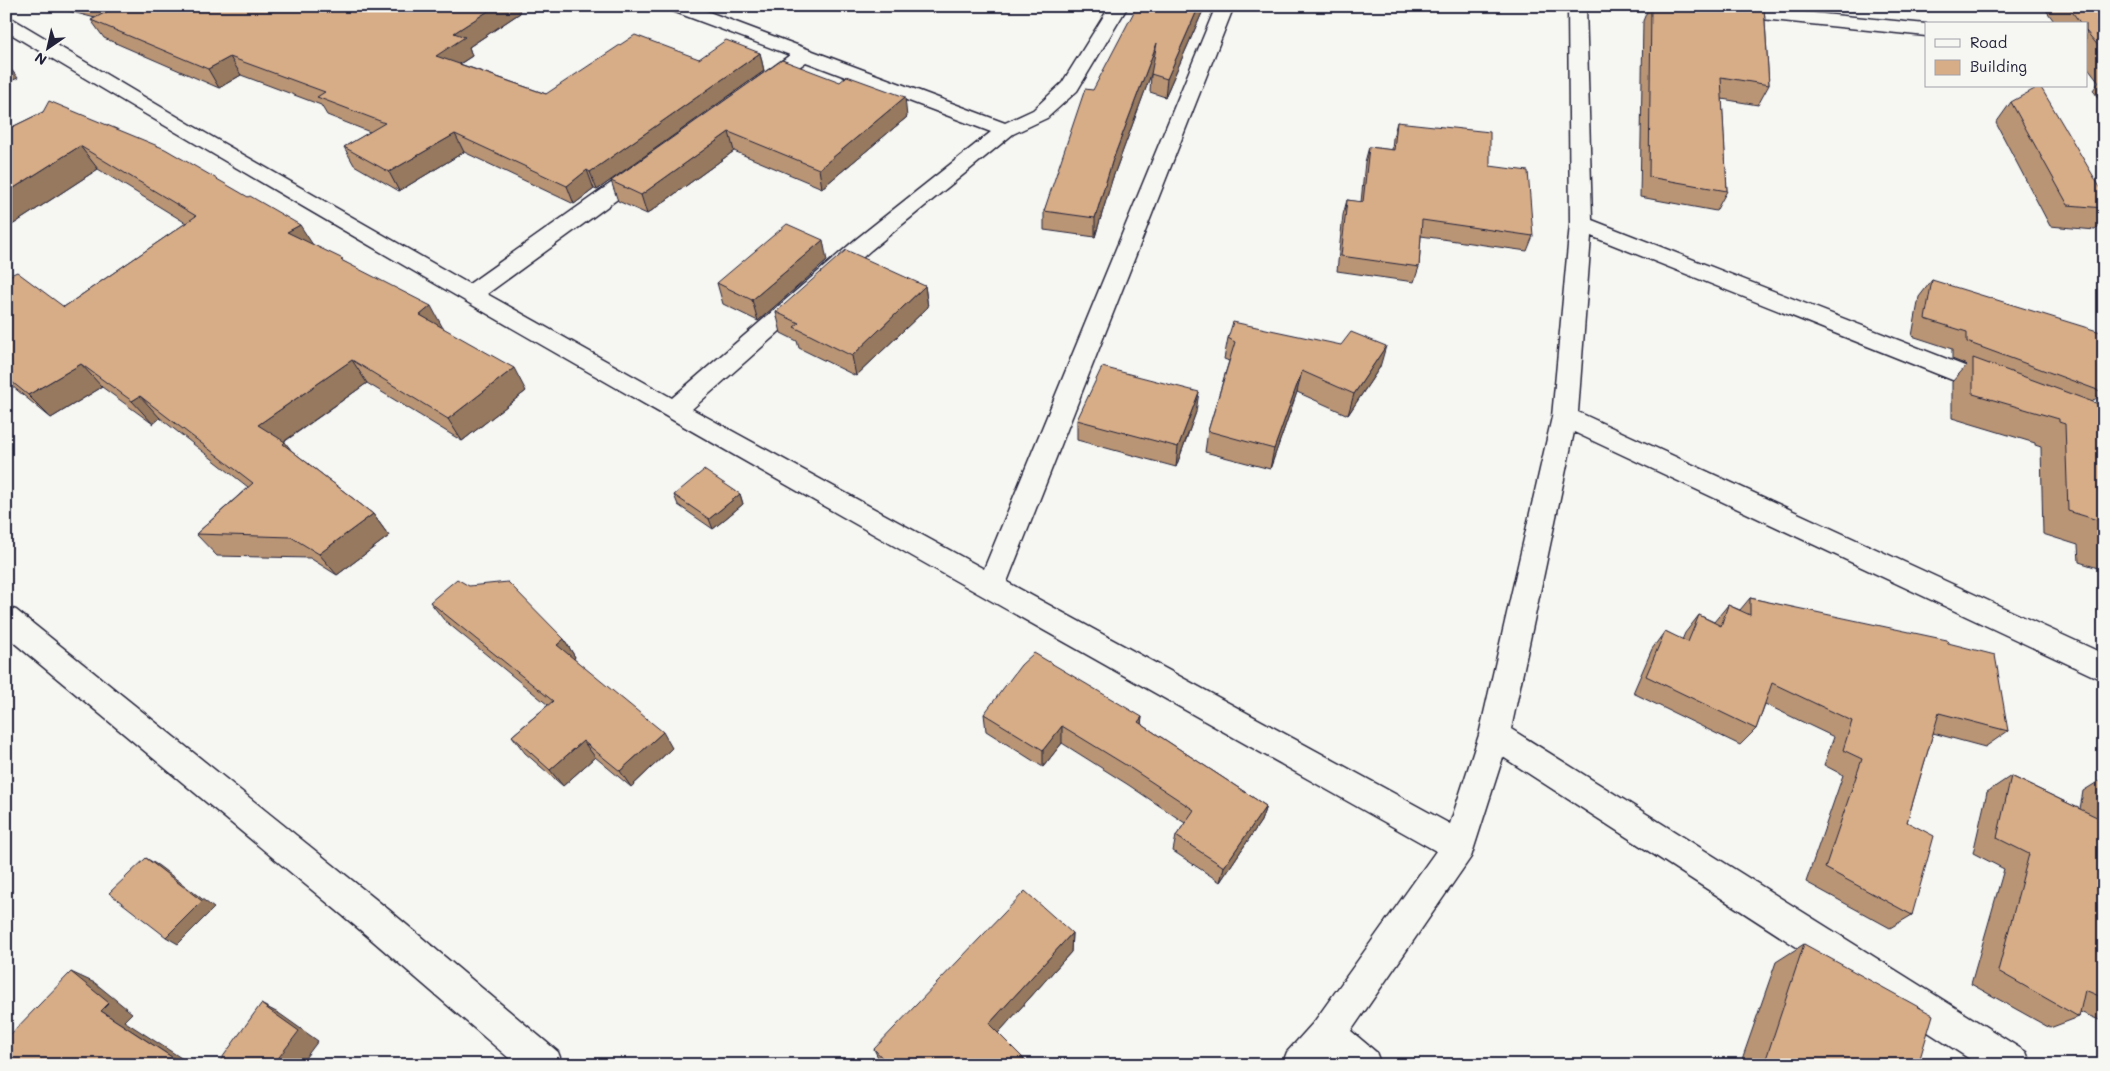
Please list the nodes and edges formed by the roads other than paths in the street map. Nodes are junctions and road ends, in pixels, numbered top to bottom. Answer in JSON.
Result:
{"nodes":[{"id":1,"x":676,"y":6,"type":"edge"},
{"id":2,"x":1118,"y":6,"type":"edge"},
{"id":3,"x":1225,"y":6,"type":"edge"},
{"id":4,"x":1577,"y":6,"type":"edge"},
{"id":5,"x":1684,"y":6,"type":"edge"},
{"id":6,"x":6,"y":23,"type":"edge"},
{"id":7,"x":1925,"y":30,"type":"edge"},
{"id":8,"x":803,"y":55,"type":"junction"},
{"id":9,"x":748,"y":95,"type":"edge"},
{"id":10,"x":1006,"y":130,"type":"junction"},
{"id":11,"x":660,"y":158,"type":"edge"},
{"id":12,"x":1581,"y":224,"type":"junction"},
{"id":13,"x":470,"y":295,"type":"junction"},
{"id":14,"x":2012,"y":394,"type":"edge"},
{"id":15,"x":673,"y":411,"type":"junction"},
{"id":16,"x":1565,"y":417,"type":"junction"},
{"id":17,"x":991,"y":586,"type":"junction"},
{"id":18,"x":6,"y":619,"type":"edge"},
{"id":19,"x":2104,"y":668,"type":"edge"},
{"id":20,"x":1494,"y":735,"type":"junction"},
{"id":21,"x":1459,"y":846,"type":"junction"},
{"id":22,"x":1327,"y":1035,"type":"junction"},
{"id":23,"x":546,"y":1065,"type":"edge"},
{"id":24,"x":1300,"y":1065,"type":"edge"},
{"id":25,"x":1363,"y":1065,"type":"edge"},
{"id":26,"x":2014,"y":1065,"type":"edge"}],
"edges":[{"from":1,"to":8,"type":"street"},
{"from":2,"to":10,"type":"street"},
{"from":3,"to":17,"type":"street"},
{"from":4,"to":12,"type":"street"},
{"from":5,"to":7,"type":"street"},
{"from":6,"to":13,"type":"street"},
{"from":8,"to":9,"type":"street"},
{"from":8,"to":10,"type":"street"},
{"from":10,"to":15,"type":"street"},
{"from":11,"to":13,"type":"street"},
{"from":12,"to":14,"type":"street"},
{"from":12,"to":16,"type":"street"},
{"from":13,"to":15,"type":"street"},
{"from":15,"to":17,"type":"street"},
{"from":16,"to":19,"type":"street"},
{"from":16,"to":20,"type":"street"},
{"from":17,"to":21,"type":"street"},
{"from":18,"to":23,"type":"street"},
{"from":20,"to":21,"type":"street"},
{"from":20,"to":26,"type":"street"},
{"from":21,"to":22,"type":"street"},
{"from":22,"to":24,"type":"street"},
{"from":22,"to":25,"type":"street"}]}
